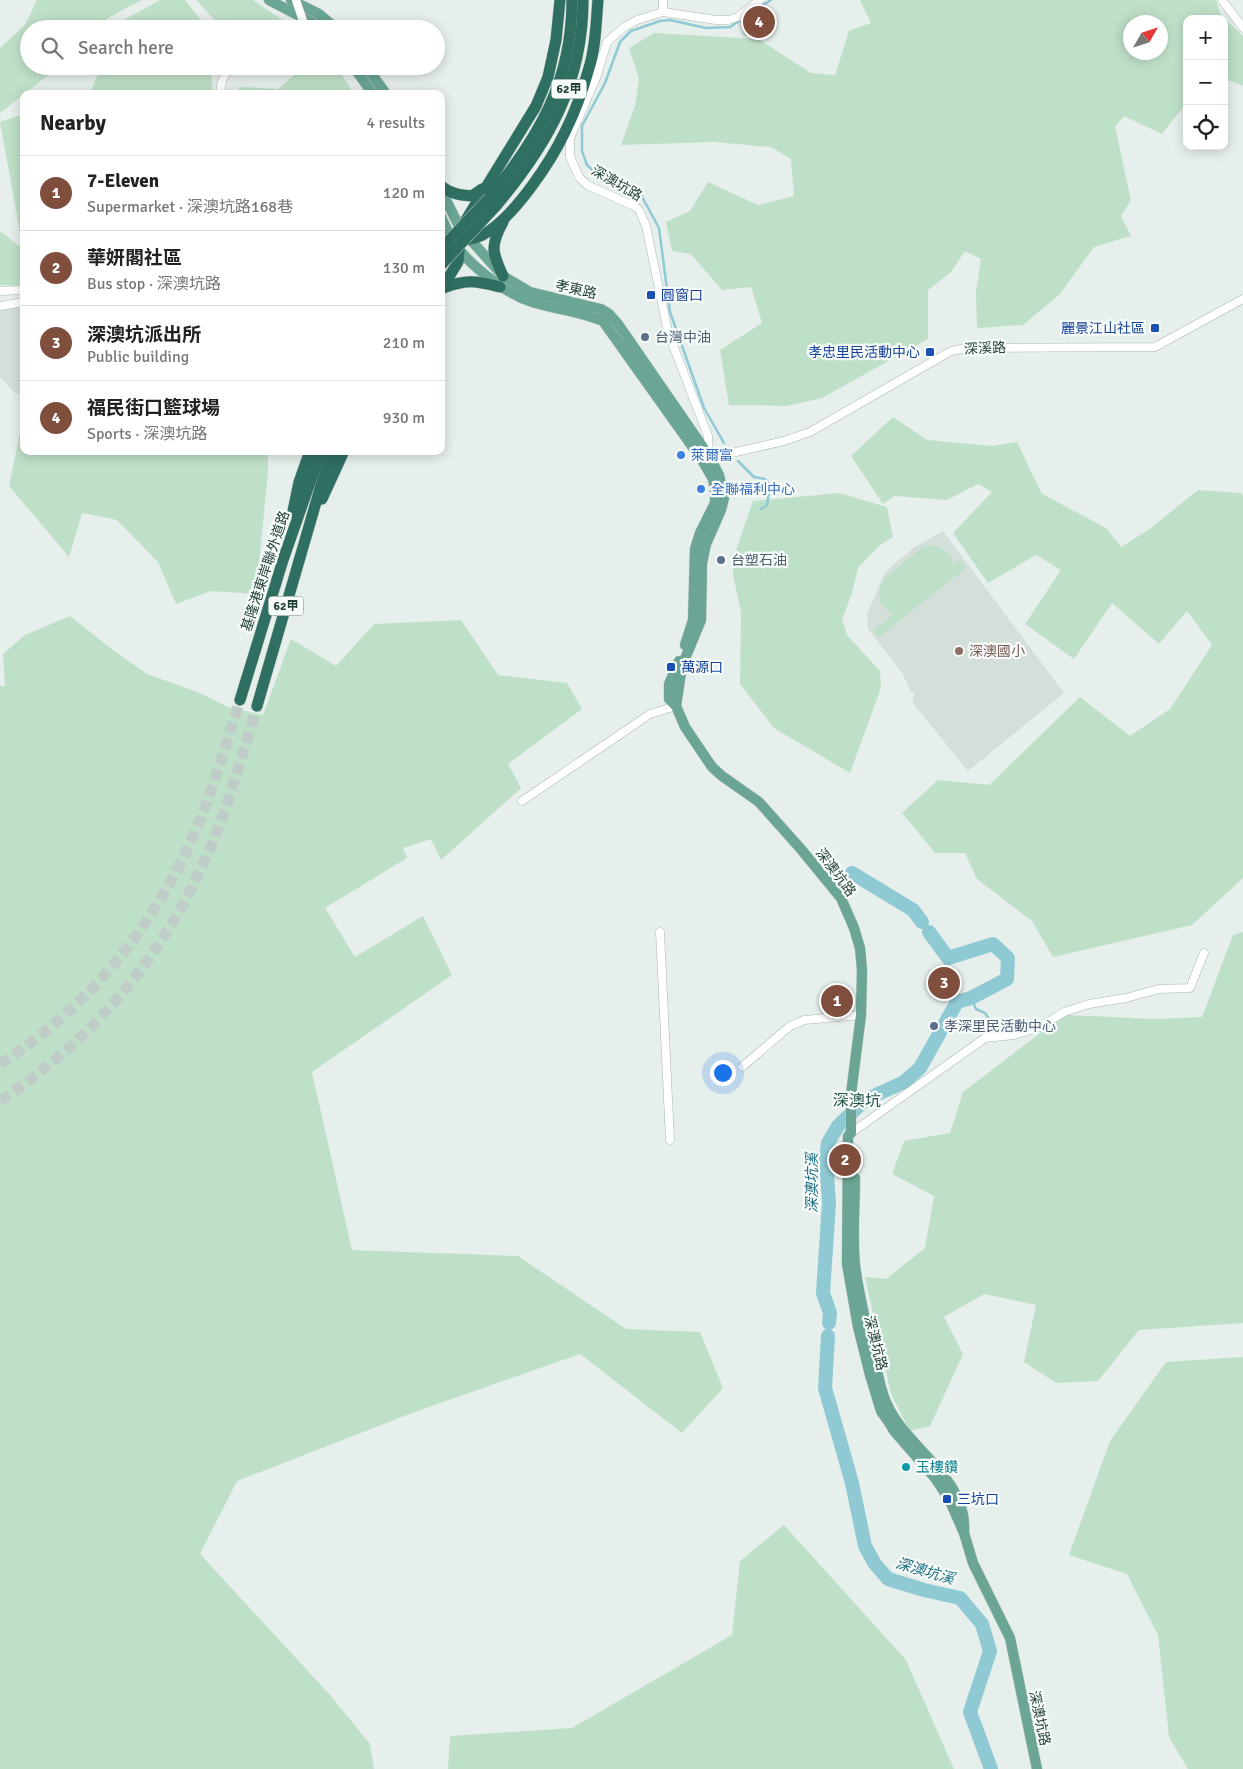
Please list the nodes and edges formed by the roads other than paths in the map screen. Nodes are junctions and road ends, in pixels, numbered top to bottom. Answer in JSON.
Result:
{"nodes":[{"id":1,"x":269,"y":0,"type":"edge"},
{"id":2,"x":291,"y":0,"type":"edge"},
{"id":3,"x":296,"y":0,"type":"edge"},
{"id":4,"x":560,"y":0,"type":"edge"},
{"id":5,"x":572,"y":0,"type":"edge"},
{"id":6,"x":583,"y":0,"type":"edge"},
{"id":7,"x":598,"y":0,"type":"edge"},
{"id":8,"x":663,"y":0,"type":"edge"},
{"id":9,"x":760,"y":0,"type":"edge"},
{"id":10,"x":1222,"y":0,"type":"edge"},
{"id":11,"x":751,"y":3,"type":"edge"},
{"id":12,"x":663,"y":12,"type":"junction"},
{"id":13,"x":302,"y":20,"type":"edge"},
{"id":14,"x":308,"y":20,"type":"edge"},
{"id":15,"x":326,"y":20,"type":"edge"},
{"id":16,"x":1243,"y":28,"type":"edge"},
{"id":17,"x":225,"y":75,"type":"edge"},
{"id":18,"x":360,"y":75,"type":"edge"},
{"id":19,"x":372,"y":75,"type":"edge"},
{"id":20,"x":220,"y":90,"type":"edge"},
{"id":21,"x":371,"y":90,"type":"edge"},
{"id":22,"x":383,"y":90,"type":"edge"},
{"id":23,"x":522,"y":165,"type":"junction"},
{"id":24,"x":495,"y":171,"type":"junction"},
{"id":25,"x":445,"y":190,"type":"edge"},
{"id":26,"x":522,"y":199,"type":"junction"},
{"id":27,"x":445,"y":201,"type":"edge"},
{"id":28,"x":492,"y":202,"type":"junction"},
{"id":29,"x":445,"y":222,"type":"edge"},
{"id":30,"x":457,"y":240,"type":"edge"},
{"id":31,"x":445,"y":245,"type":"edge"},
{"id":32,"x":445,"y":260,"type":"edge"},
{"id":33,"x":501,"y":281,"type":"junction"},
{"id":34,"x":445,"y":284,"type":"edge"},
{"id":35,"x":445,"y":288,"type":"edge"},
{"id":36,"x":0,"y":291,"type":"edge"},
{"id":37,"x":20,"y":292,"type":"edge"},
{"id":38,"x":1243,"y":299,"type":"edge"},
{"id":39,"x":20,"y":303,"type":"edge"},
{"id":40,"x":0,"y":306,"type":"edge"},
{"id":41,"x":309,"y":455,"type":"edge"},
{"id":42,"x":320,"y":455,"type":"edge"},
{"id":43,"x":331,"y":455,"type":"edge"},
{"id":44,"x":342,"y":455,"type":"edge"},
{"id":45,"x":706,"y":458,"type":"junction"},
{"id":46,"x":310,"y":526,"type":"junction"},
{"id":47,"x":283,"y":560,"type":"junction"},
{"id":48,"x":240,"y":700,"type":"tunnel mouth"},
{"id":49,"x":257,"y":706,"type":"tunnel mouth"},
{"id":50,"x":676,"y":706,"type":"junction"},
{"id":51,"x":522,"y":800,"type":"dead end"},
{"id":52,"x":660,"y":932,"type":"dead end"},
{"id":53,"x":1204,"y":953,"type":"dead end"},
{"id":54,"x":861,"y":1015,"type":"junction"},
{"id":55,"x":742,"y":1067,"type":"dead end"},
{"id":56,"x":851,"y":1130,"type":"junction"},
{"id":57,"x":670,"y":1140,"type":"dead end"},
{"id":58,"x":1037,"y":1769,"type":"edge"}],
"edges":[{"from":1,"to":14,"type":"main road"},
{"from":2,"to":15,"type":"main road"},
{"from":3,"to":13,"type":"street","bridge":true},
{"from":4,"to":24,"type":"highway"},
{"from":5,"to":23,"type":"highway","number":"62甲"},
{"from":6,"to":23,"type":"highway","number":"62甲"},
{"from":7,"to":26,"type":"highway"},
{"from":8,"to":12,"type":"street"},
{"from":9,"to":11,"type":"street","name":"深澳坑路"},
{"from":10,"to":16,"type":"street"},
{"from":11,"to":12,"type":"street","name":"深澳坑路"},
{"from":12,"to":45,"type":"street","name":"深澳坑路"},
{"from":17,"to":20,"type":"street"},
{"from":18,"to":21,"type":"main road"},
{"from":19,"to":22,"type":"main road"},
{"from":23,"to":28,"type":"highway","number":"62甲"},
{"from":24,"to":25,"type":"highway"},
{"from":24,"to":30,"type":"highway"},
{"from":26,"to":30,"type":"highway"},
{"from":26,"to":33,"type":"highway"},
{"from":27,"to":30,"type":"main road","name":"孝東路"},
{"from":28,"to":31,"type":"highway","number":"62甲","bridge":true},
{"from":28,"to":32,"type":"highway","number":"62甲","bridge":true},
{"from":29,"to":30,"type":"main road","name":"孝東路"},
{"from":30,"to":33,"type":"main road","name":"孝東路"},
{"from":30,"to":34,"type":"highway"},
{"from":33,"to":35,"type":"highway"},
{"from":33,"to":45,"type":"main road","name":"孝東路"},
{"from":36,"to":37,"type":"street"},
{"from":38,"to":45,"type":"street","name":"深溪路"},
{"from":39,"to":40,"type":"street"},
{"from":41,"to":47,"type":"highway"},
{"from":42,"to":47,"type":"highway","name":"基隆港東岸聯外道路","number":"62甲"},
{"from":43,"to":46,"type":"highway","name":"基隆港東岸聯外道路","number":"62甲"},
{"from":44,"to":46,"type":"highway"},
{"from":45,"to":50,"type":"main road","name":"深澳坑路"},
{"from":46,"to":49,"type":"highway","name":"基隆港東岸聯外道路","number":"62甲"},
{"from":47,"to":48,"type":"highway","name":"基隆港東岸聯外道路","number":"62甲"},
{"from":50,"to":51,"type":"street"},
{"from":50,"to":54,"type":"main road","name":"深澳坑路"},
{"from":52,"to":57,"type":"street"},
{"from":53,"to":56,"type":"street"},
{"from":54,"to":55,"type":"street"},
{"from":54,"to":56,"type":"main road","name":"深澳坑路"},
{"from":56,"to":58,"type":"main road","name":"深澳坑路"}]}
